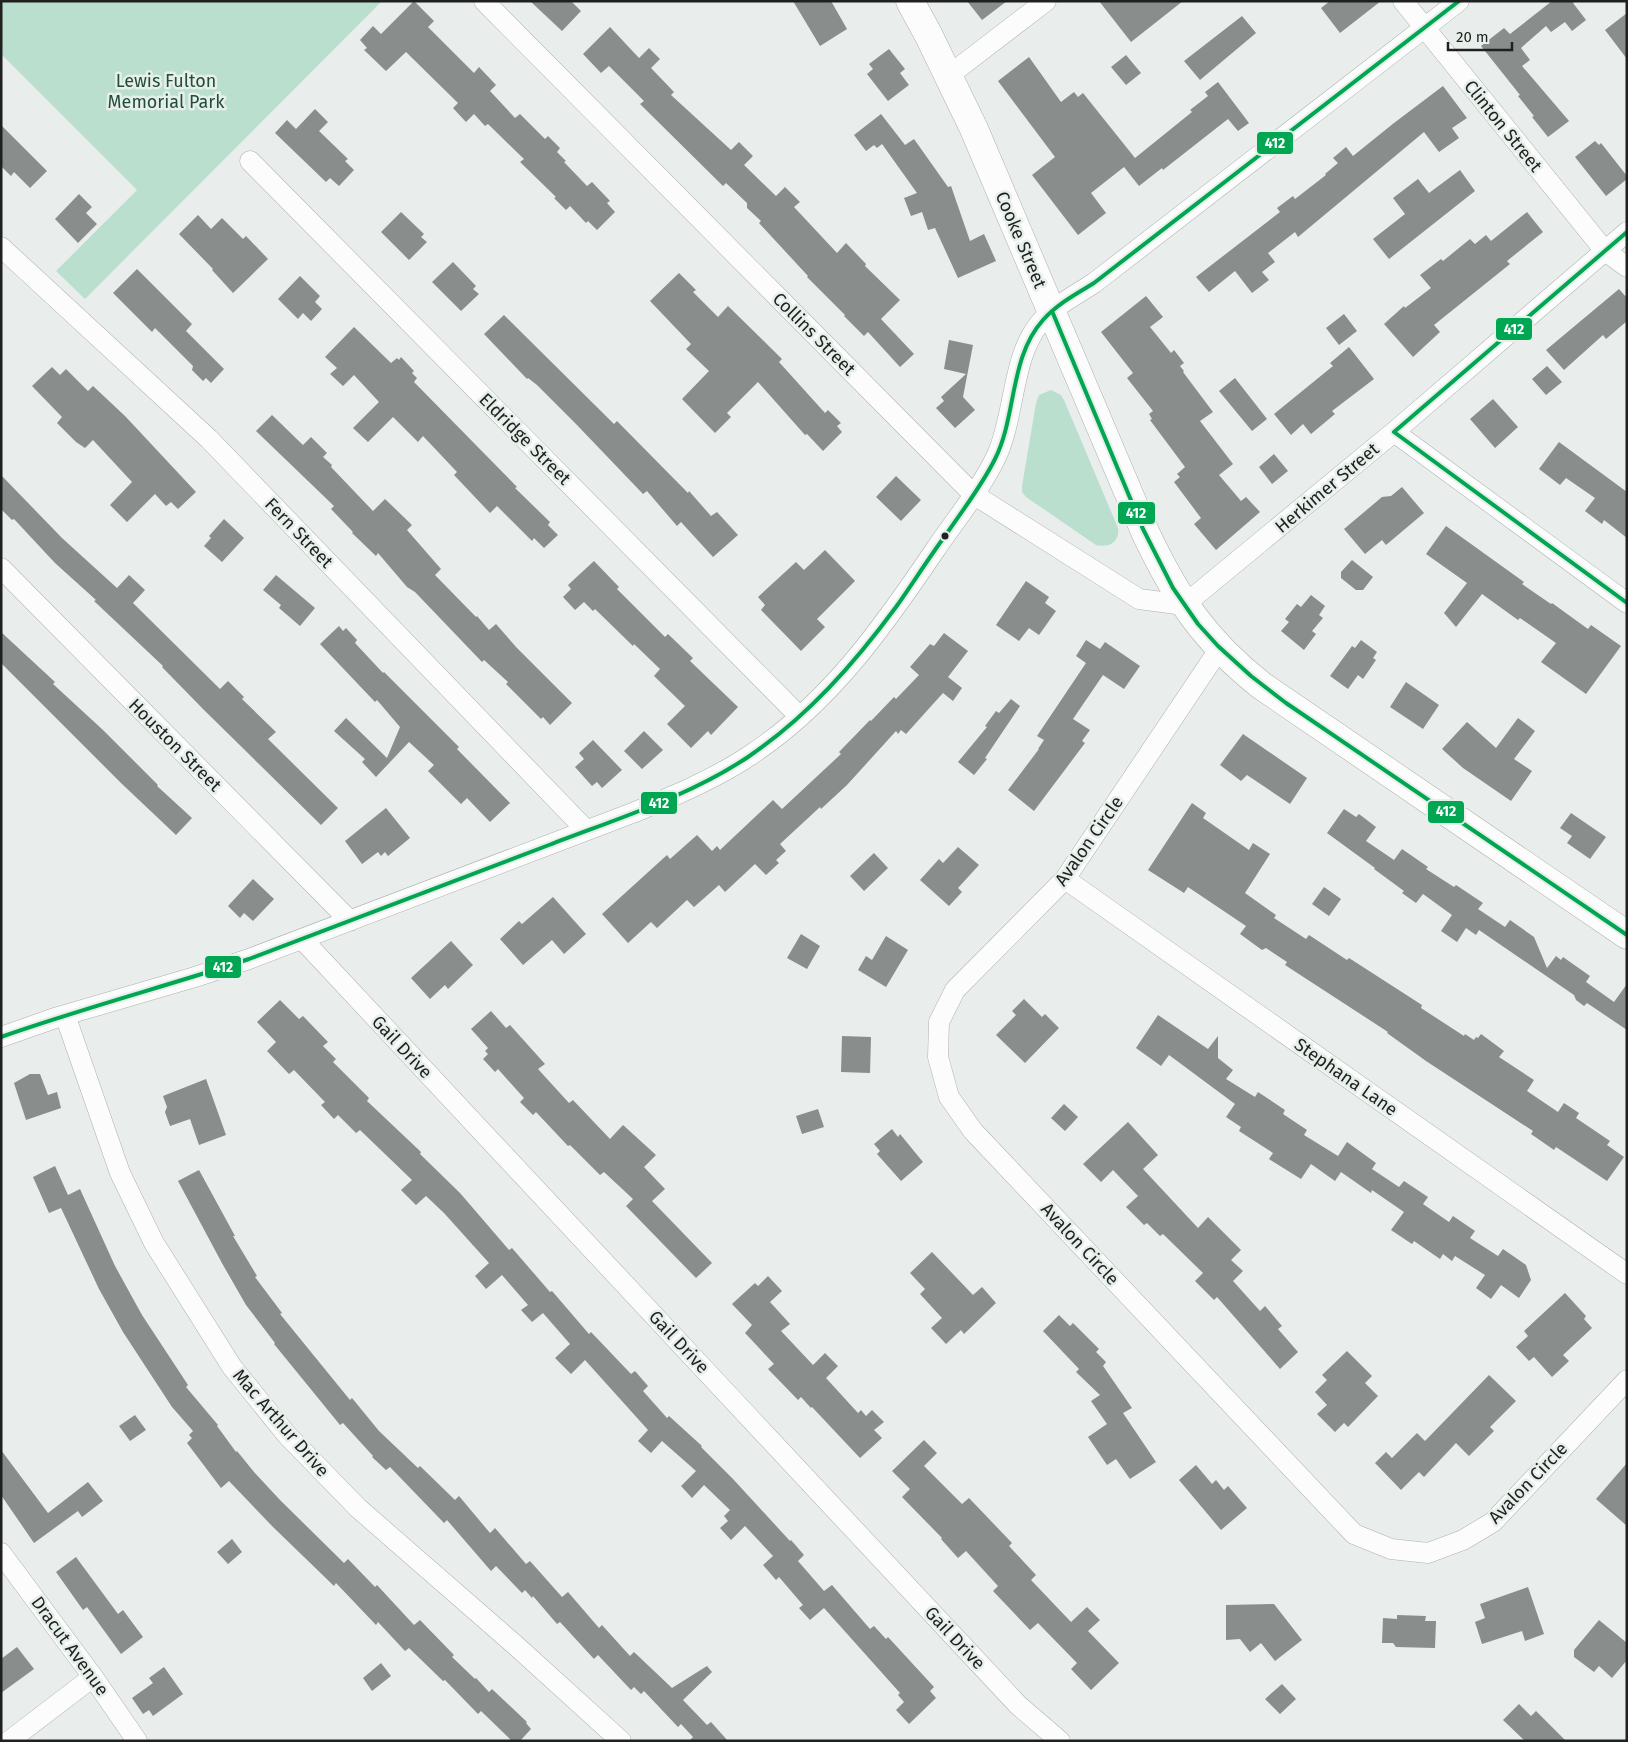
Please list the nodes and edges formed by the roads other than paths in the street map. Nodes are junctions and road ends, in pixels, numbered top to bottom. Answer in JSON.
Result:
{"nodes":[{"id":1,"x":484,"y":1,"type":"edge"},
{"id":2,"x":910,"y":1,"type":"edge"},
{"id":3,"x":1046,"y":1,"type":"edge"},
{"id":4,"x":1403,"y":1,"type":"edge"},
{"id":5,"x":1459,"y":1,"type":"edge"},
{"id":6,"x":1424,"y":29,"type":"junction"},
{"id":7,"x":948,"y":76,"type":"junction"},
{"id":8,"x":250,"y":161,"type":"dead end"},
{"id":9,"x":1627,"y":232,"type":"edge"},
{"id":10,"x":1,"y":247,"type":"edge"},
{"id":11,"x":1604,"y":251,"type":"junction"},
{"id":12,"x":1627,"y":268,"type":"edge"},
{"id":13,"x":1052,"y":311,"type":"junction"},
{"id":14,"x":1394,"y":432,"type":"junction"},
{"id":15,"x":973,"y":494,"type":"junction"},
{"id":16,"x":1,"y":568,"type":"edge"},
{"id":17,"x":1627,"y":604,"type":"edge"},
{"id":18,"x":1184,"y":605,"type":"junction"},
{"id":19,"x":1220,"y":648,"type":"junction"},
{"id":20,"x":800,"y":717,"type":"junction"},
{"id":21,"x":586,"y":830,"type":"junction"},
{"id":22,"x":1065,"y":879,"type":"junction"},
{"id":23,"x":350,"y":921,"type":"junction"},
{"id":24,"x":1627,"y":935,"type":"edge"},
{"id":25,"x":302,"y":940,"type":"junction"},
{"id":26,"x":65,"y":1015,"type":"junction"},
{"id":27,"x":1,"y":1036,"type":"edge"},
{"id":28,"x":1627,"y":1274,"type":"edge"},
{"id":29,"x":1627,"y":1380,"type":"edge"},
{"id":30,"x":1,"y":1553,"type":"edge"},
{"id":31,"x":93,"y":1677,"type":"junction"},
{"id":32,"x":8,"y":1741,"type":"edge"},
{"id":33,"x":137,"y":1741,"type":"edge"},
{"id":34,"x":621,"y":1741,"type":"edge"},
{"id":35,"x":1060,"y":1741,"type":"edge"}],
"edges":[{"from":1,"to":15,"type":"street","name":"Collins Street"},
{"from":2,"to":7,"type":"main road","name":"Cooke Street"},
{"from":3,"to":7,"type":"street"},
{"from":4,"to":6,"type":"street","name":"Clinton Street"},
{"from":5,"to":6,"type":"street"},
{"from":6,"to":11,"type":"street","name":"Clinton Street"},
{"from":6,"to":13,"type":"street"},
{"from":7,"to":13,"type":"main road","name":"Cooke Street"},
{"from":8,"to":20,"type":"street","name":"Eldridge Street"},
{"from":9,"to":11,"type":"street","name":"Herkimer Street"},
{"from":10,"to":21,"type":"street","name":"Fern Street"},
{"from":11,"to":12,"type":"street","name":"Clinton Street"},
{"from":11,"to":14,"type":"street","name":"Herkimer Street"},
{"from":13,"to":15,"type":"street"},
{"from":13,"to":18,"type":"main road","name":"Cooke Street"},
{"from":14,"to":17,"type":"street"},
{"from":14,"to":18,"type":"street","name":"Herkimer Street"},
{"from":15,"to":18,"type":"street","name":"Collins Street"},
{"from":15,"to":20,"type":"street"},
{"from":16,"to":23,"type":"street","name":"Houston Street"},
{"from":18,"to":19,"type":"main road","name":"Cooke Street"},
{"from":19,"to":22,"type":"street","name":"Avalon Circle"},
{"from":19,"to":24,"type":"main road","name":"Cooke Street"},
{"from":20,"to":21,"type":"street"},
{"from":21,"to":23,"type":"street"},
{"from":22,"to":28,"type":"street","name":"Stephana Lane"},
{"from":22,"to":29,"type":"street","name":"Avalon Circle"},
{"from":23,"to":25,"type":"street"},
{"from":25,"to":26,"type":"street"},
{"from":25,"to":35,"type":"street","name":"Gail Drive"},
{"from":26,"to":27,"type":"street"},
{"from":26,"to":34,"type":"street","name":"Mac Arthur Drive"},
{"from":30,"to":31,"type":"street","name":"Dracut Avenue"},
{"from":31,"to":32,"type":"street"},
{"from":31,"to":33,"type":"street","name":"Dracut Avenue"}]}
